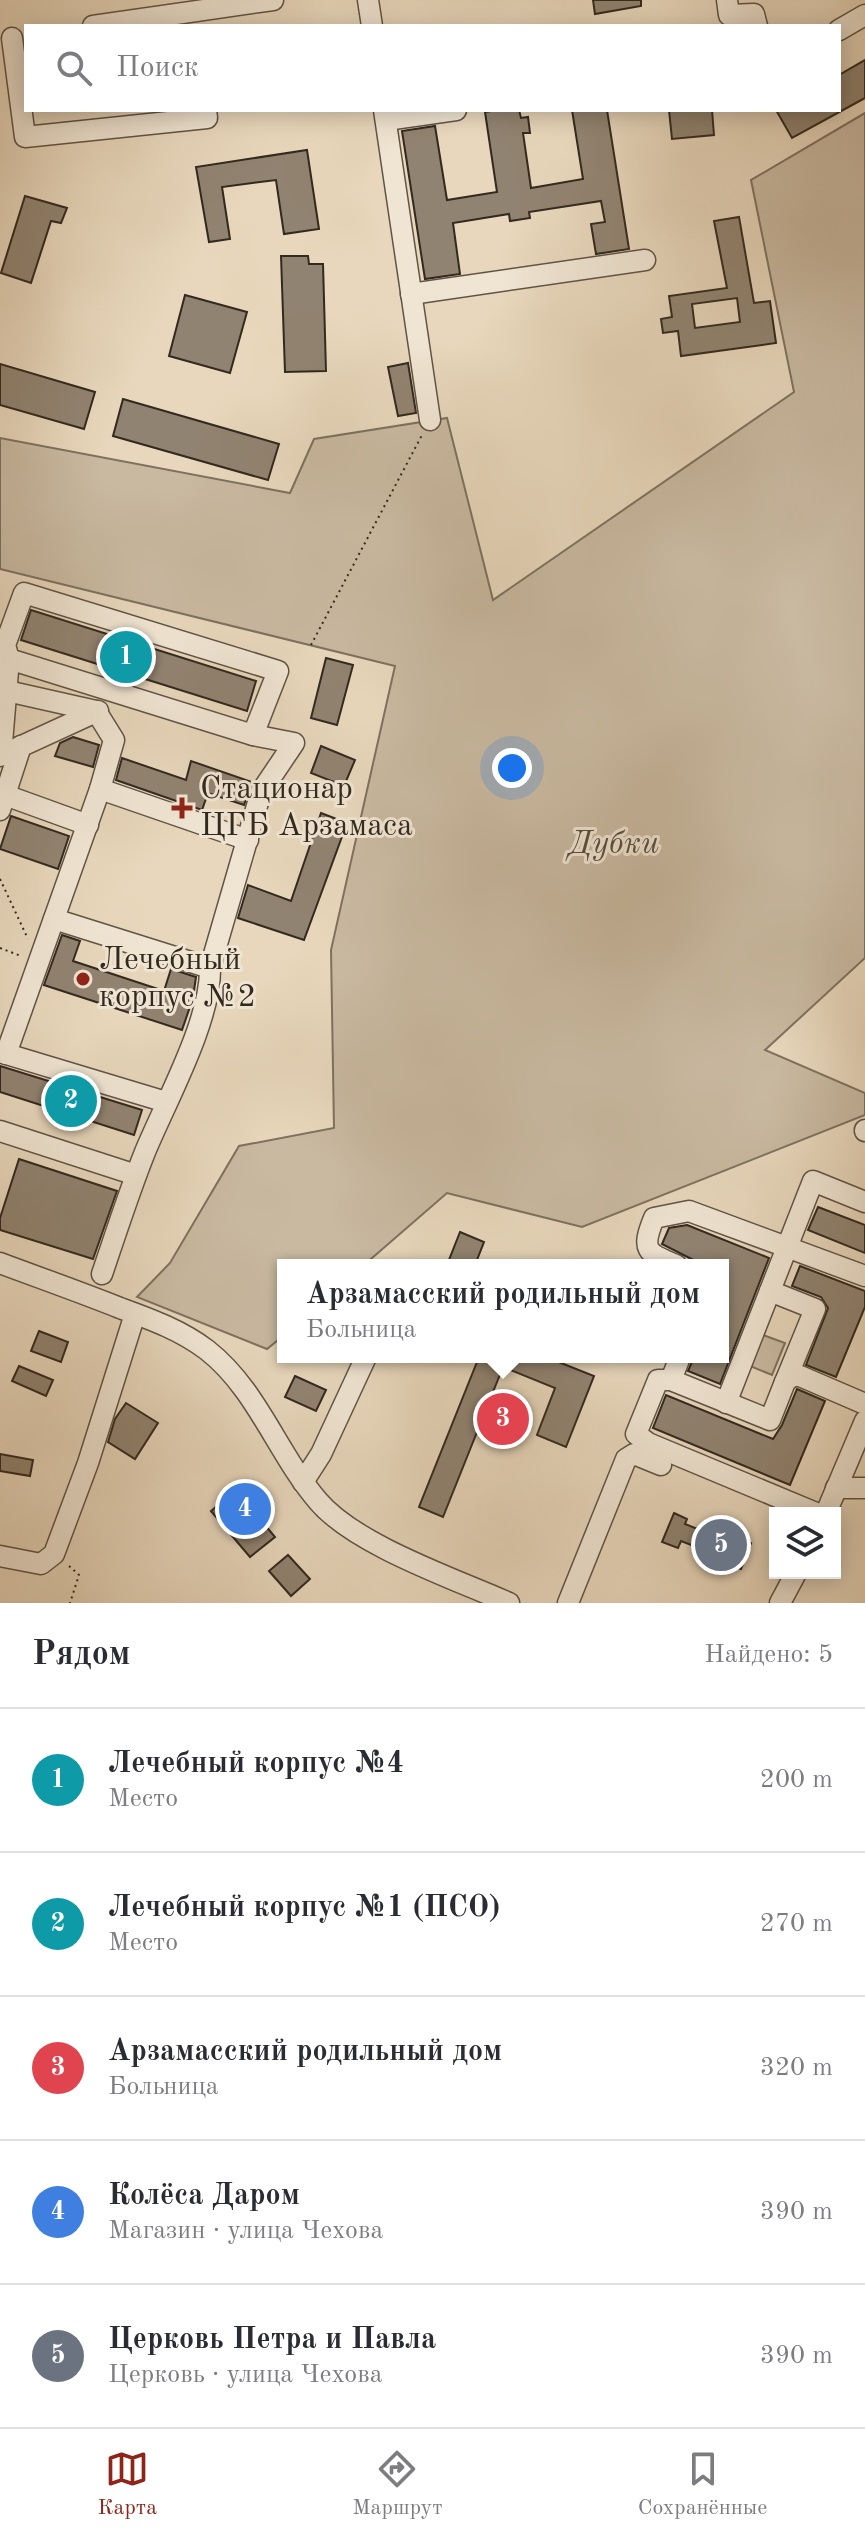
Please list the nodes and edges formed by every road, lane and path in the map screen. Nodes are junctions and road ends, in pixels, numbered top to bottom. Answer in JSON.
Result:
{"nodes":[{"id":1,"x":273,"y":0,"type":"edge"},
{"id":2,"x":368,"y":0,"type":"edge"},
{"id":3,"x":727,"y":0,"type":"edge"},
{"id":4,"x":865,"y":15,"type":"edge"},
{"id":5,"x":196,"y":18,"type":"edge"},
{"id":6,"x":119,"y":24,"type":"edge"},
{"id":7,"x":372,"y":24,"type":"edge"},
{"id":8,"x":756,"y":24,"type":"edge"},
{"id":9,"x":841,"y":29,"type":"edge"},
{"id":10,"x":13,"y":38,"type":"edge"},
{"id":11,"x":206,"y":112,"type":"edge"},
{"id":12,"x":428,"y":112,"type":"edge"},
{"id":13,"x":385,"y":115,"type":"edge"},
{"id":14,"x":645,"y":260,"type":"dead end"},
{"id":15,"x":411,"y":294,"type":"junction"},
{"id":16,"x":430,"y":420,"type":"joint"},
{"id":17,"x":311,"y":645,"type":"dead end"},
{"id":18,"x":9,"y":659,"type":"junction"},
{"id":19,"x":7,"y":691,"type":"junction"},
{"id":20,"x":134,"y":698,"type":"junction"},
{"id":21,"x":96,"y":711,"type":"junction"},
{"id":22,"x":253,"y":735,"type":"junction"},
{"id":23,"x":21,"y":746,"type":"junction"},
{"id":24,"x":1,"y":756,"type":"edge"},
{"id":25,"x":100,"y":789,"type":"junction"},
{"id":26,"x":2,"y":802,"type":"edge"},
{"id":27,"x":88,"y":825,"type":"junction"},
{"id":28,"x":248,"y":840,"type":"junction"},
{"id":29,"x":0,"y":879,"type":"edge"},
{"id":30,"x":54,"y":919,"type":"junction"},
{"id":31,"x":0,"y":948,"type":"edge"},
{"id":32,"x":39,"y":962,"type":"junction"},
{"id":33,"x":210,"y":968,"type":"junction"},
{"id":34,"x":3,"y":1053,"type":"edge"},
{"id":35,"x":166,"y":1102,"type":"junction"},
{"id":36,"x":0,"y":1131,"type":"edge"},
{"id":37,"x":136,"y":1175,"type":"junction"},
{"id":38,"x":865,"y":1202,"type":"edge"},
{"id":39,"x":787,"y":1246,"type":"junction"},
{"id":40,"x":662,"y":1259,"type":"edge"},
{"id":41,"x":0,"y":1263,"type":"edge"},
{"id":42,"x":102,"y":1274,"type":"dead end"},
{"id":43,"x":865,"y":1276,"type":"edge"},
{"id":44,"x":770,"y":1291,"type":"junction"},
{"id":45,"x":135,"y":1314,"type":"junction"},
{"id":46,"x":363,"y":1363,"type":"edge"},
{"id":47,"x":678,"y":1363,"type":"edge"},
{"id":48,"x":671,"y":1380,"type":"junction"},
{"id":49,"x":785,"y":1382,"type":"junction"},
{"id":50,"x":726,"y":1403,"type":"junction"},
{"id":51,"x":865,"y":1404,"type":"edge"},
{"id":52,"x":865,"y":1421,"type":"edge"},
{"id":53,"x":661,"y":1465,"type":"dead end"},
{"id":54,"x":303,"y":1482,"type":"junction"},
{"id":55,"x":836,"y":1488,"type":"junction"},
{"id":56,"x":865,"y":1488,"type":"edge"},
{"id":57,"x":802,"y":1507,"type":"edge"},
{"id":58,"x":828,"y":1507,"type":"edge"},
{"id":59,"x":54,"y":1554,"type":"junction"},
{"id":60,"x":9,"y":1558,"type":"edge"},
{"id":61,"x":793,"y":1579,"type":"edge"},
{"id":62,"x":70,"y":1603,"type":"edge"},
{"id":63,"x":509,"y":1603,"type":"edge"},
{"id":64,"x":568,"y":1603,"type":"edge"},
{"id":65,"x":780,"y":1603,"type":"edge"}],
"edges":[{"from":1,"to":5,"type":"street"},
{"from":2,"to":7,"type":"street"},
{"from":3,"to":8,"type":"street"},
{"from":4,"to":9,"type":"street"},
{"from":5,"to":6,"type":"street"},
{"from":10,"to":11,"type":"street"},
{"from":12,"to":13,"type":"street"},
{"from":13,"to":15,"type":"street"},
{"from":14,"to":15,"type":"street"},
{"from":15,"to":16,"type":"street"},
{"from":16,"to":17,"type":"path"},
{"from":18,"to":19,"type":"street"},
{"from":18,"to":20,"type":"street"},
{"from":18,"to":22,"type":"street"},
{"from":19,"to":21,"type":"street"},
{"from":19,"to":24,"type":"street"},
{"from":20,"to":21,"type":"street"},
{"from":20,"to":22,"type":"street"},
{"from":21,"to":23,"type":"street"},
{"from":21,"to":25,"type":"street"},
{"from":22,"to":28,"type":"street"},
{"from":23,"to":24,"type":"street"},
{"from":23,"to":26,"type":"street"},
{"from":25,"to":27,"type":"street"},
{"from":25,"to":28,"type":"street"},
{"from":26,"to":27,"type":"street"},
{"from":27,"to":30,"type":"street"},
{"from":28,"to":33,"type":"street"},
{"from":29,"to":32,"type":"path"},
{"from":30,"to":32,"type":"street"},
{"from":30,"to":33,"type":"street"},
{"from":31,"to":32,"type":"path"},
{"from":32,"to":34,"type":"street"},
{"from":33,"to":35,"type":"street"},
{"from":34,"to":35,"type":"street"},
{"from":35,"to":37,"type":"street"},
{"from":36,"to":37,"type":"street"},
{"from":37,"to":42,"type":"street"},
{"from":38,"to":39,"type":"street"},
{"from":39,"to":40,"type":"street"},
{"from":39,"to":43,"type":"street"},
{"from":39,"to":44,"type":"street"},
{"from":41,"to":45,"type":"street"},
{"from":44,"to":49,"type":"street"},
{"from":44,"to":50,"type":"street"},
{"from":45,"to":54,"type":"street"},
{"from":45,"to":59,"type":"street"},
{"from":46,"to":54,"type":"street"},
{"from":47,"to":48,"type":"street"},
{"from":48,"to":50,"type":"street"},
{"from":48,"to":57,"type":"street"},
{"from":49,"to":50,"type":"street"},
{"from":49,"to":51,"type":"street"},
{"from":52,"to":55,"type":"street"},
{"from":53,"to":64,"type":"street"},
{"from":54,"to":63,"type":"street"},
{"from":55,"to":56,"type":"street"},
{"from":55,"to":58,"type":"street"},
{"from":59,"to":60,"type":"street"},
{"from":59,"to":62,"type":"path"},
{"from":61,"to":65,"type":"street"}]}
